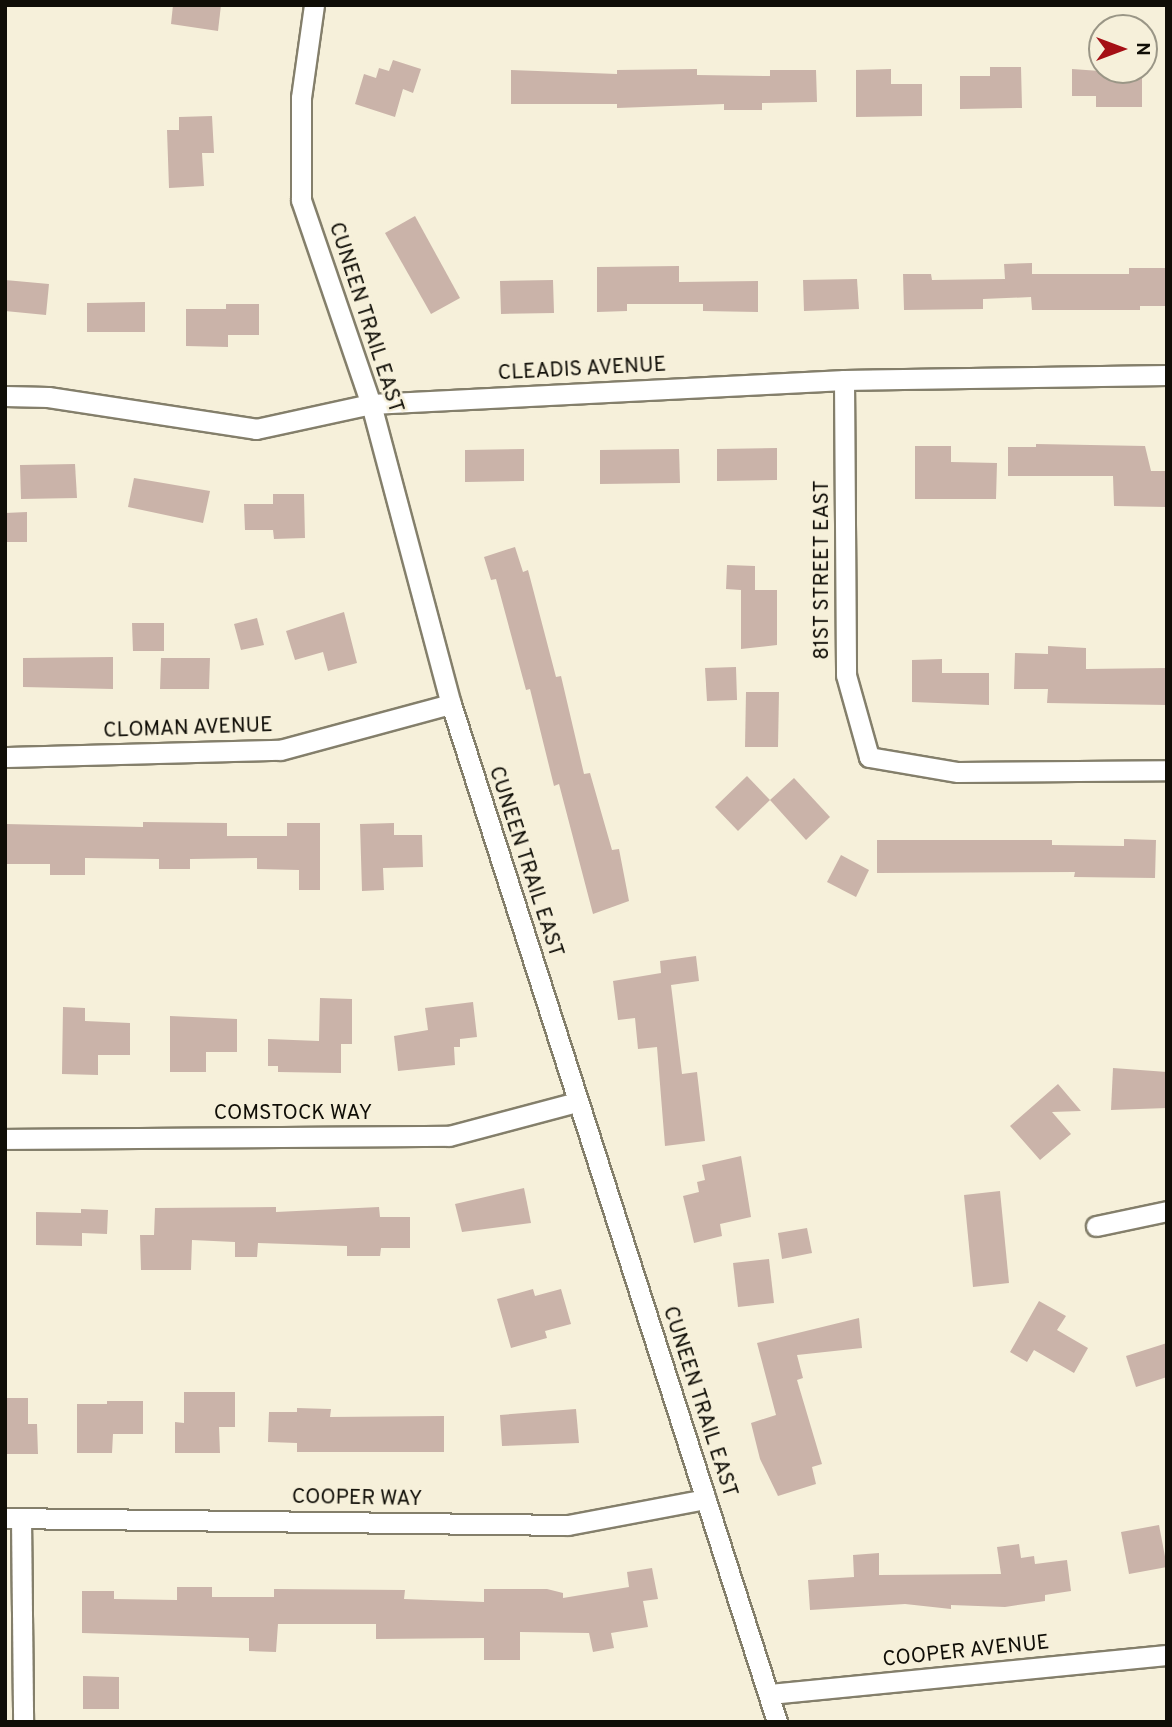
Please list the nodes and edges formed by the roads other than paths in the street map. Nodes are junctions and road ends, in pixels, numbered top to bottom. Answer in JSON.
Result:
{"nodes":[{"id":1,"x":314,"y":5,"type":"edge"},
{"id":2,"x":1167,"y":375,"type":"edge"},
{"id":3,"x":844,"y":380,"type":"junction"},
{"id":4,"x":5,"y":396,"type":"edge"},
{"id":5,"x":371,"y":404,"type":"junction"},
{"id":6,"x":451,"y":704,"type":"junction"},
{"id":7,"x":5,"y":757,"type":"edge"},
{"id":8,"x":1167,"y":770,"type":"edge"},
{"id":9,"x":577,"y":1102,"type":"junction"},
{"id":10,"x":5,"y":1139,"type":"edge"},
{"id":11,"x":1167,"y":1211,"type":"edge"},
{"id":12,"x":1096,"y":1226,"type":"dead end"},
{"id":13,"x":706,"y":1499,"type":"junction"},
{"id":14,"x":13,"y":1518,"type":"edge"},
{"id":15,"x":1167,"y":1655,"type":"edge"},
{"id":16,"x":769,"y":1694,"type":"junction"},
{"id":17,"x":23,"y":1722,"type":"edge"},
{"id":18,"x":777,"y":1722,"type":"edge"}],
"edges":[{"from":1,"to":5,"type":"street","name":"CUNEEN TRAIL EAST"},
{"from":2,"to":3,"type":"street","name":"CLEADIS AVENUE"},
{"from":3,"to":5,"type":"street","name":"CLEADIS AVENUE"},
{"from":3,"to":8,"type":"street","name":"81ST STREET EAST"},
{"from":4,"to":5,"type":"street","name":"CLEADIS AVENUE"},
{"from":5,"to":6,"type":"street","name":"CUNEEN TRAIL EAST"},
{"from":6,"to":7,"type":"street","name":"CLOMAN AVENUE"},
{"from":6,"to":9,"type":"street","name":"CUNEEN TRAIL EAST"},
{"from":9,"to":10,"type":"street","name":"COMSTOCK WAY"},
{"from":9,"to":13,"type":"street","name":"CUNEEN TRAIL EAST"},
{"from":11,"to":12,"type":"street"},
{"from":13,"to":14,"type":"street","name":"COOPER WAY"},
{"from":13,"to":16,"type":"street","name":"CUNEEN TRAIL EAST"},
{"from":14,"to":17,"type":"street"},
{"from":15,"to":16,"type":"street","name":"COOPER AVENUE"},
{"from":16,"to":18,"type":"street","name":"CUNEEN TRAIL EAST"}]}
